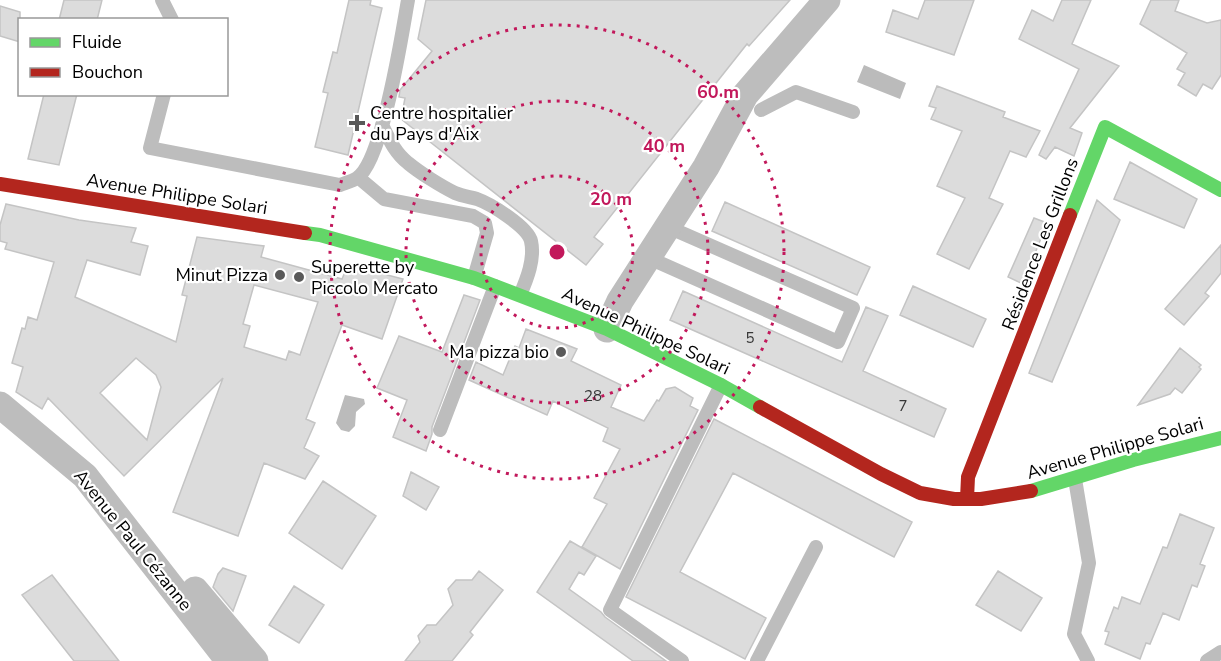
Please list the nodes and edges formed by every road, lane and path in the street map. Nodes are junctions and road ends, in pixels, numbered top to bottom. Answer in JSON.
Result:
{"nodes":[{"id":1,"x":162,"y":0,"type":"edge"},
{"id":2,"x":408,"y":0,"type":"edge"},
{"id":3,"x":827,"y":0,"type":"edge"},
{"id":4,"x":171,"y":18,"type":"edge"},
{"id":5,"x":163,"y":96,"type":"edge"},
{"id":6,"x":761,"y":110,"type":"dead end"},
{"id":7,"x":853,"y":112,"type":"dead end"},
{"id":8,"x":382,"y":125,"type":"junction"},
{"id":9,"x":359,"y":177,"type":"junction"},
{"id":10,"x":0,"y":184,"type":"edge"},
{"id":11,"x":1221,"y":190,"type":"edge"},
{"id":12,"x":668,"y":227,"type":"junction"},
{"id":13,"x":649,"y":258,"type":"junction"},
{"id":14,"x":474,"y":278,"type":"junction"},
{"id":15,"x":495,"y":286,"type":"junction"},
{"id":16,"x":520,"y":295,"type":"junction"},
{"id":17,"x":607,"y":329,"type":"junction"},
{"id":18,"x":721,"y":385,"type":"junction"},
{"id":19,"x":0,"y":405,"type":"edge"},
{"id":20,"x":440,"y":430,"type":"dead end"},
{"id":21,"x":1221,"y":438,"type":"edge"},
{"id":22,"x":1076,"y":479,"type":"junction"},
{"id":23,"x":967,"y":499,"type":"junction"},
{"id":24,"x":141,"y":546,"type":"junction"},
{"id":25,"x":816,"y":547,"type":"dead end"},
{"id":26,"x":1221,"y":652,"type":"edge"},
{"id":27,"x":1082,"y":657,"type":"edge"},
{"id":28,"x":229,"y":661,"type":"edge"},
{"id":29,"x":255,"y":661,"type":"edge"},
{"id":30,"x":682,"y":661,"type":"edge"},
{"id":31,"x":756,"y":661,"type":"edge"},
{"id":32,"x":1207,"y":661,"type":"edge"}],
"edges":[{"from":1,"to":4,"type":"lane"},
{"from":2,"to":8,"type":"lane"},
{"from":3,"to":12,"type":"street"},
{"from":5,"to":9,"type":"lane"},
{"from":6,"to":7,"type":"lane"},
{"from":8,"to":9,"type":"lane"},
{"from":8,"to":16,"type":"lane"},
{"from":9,"to":14,"type":"lane"},
{"from":10,"to":14,"type":"main road","name":"Avenue Philippe Solari"},
{"from":11,"to":23,"type":"main road","name":"Résidence Les Grillons"},
{"from":12,"to":13,"type":"street"},
{"from":12,"to":13,"type":"lane"},
{"from":13,"to":17,"type":"street"},
{"from":14,"to":15,"type":"main road","name":"Avenue Philippe Solari"},
{"from":15,"to":16,"type":"main road","name":"Avenue Philippe Solari"},
{"from":15,"to":20,"type":"lane"},
{"from":16,"to":17,"type":"main road","name":"Avenue Philippe Solari"},
{"from":17,"to":18,"type":"main road","name":"Avenue Philippe Solari"},
{"from":18,"to":23,"type":"main road","name":"Avenue Philippe Solari"},
{"from":18,"to":30,"type":"lane"},
{"from":19,"to":24,"type":"street","name":"Avenue Paul Cézanne"},
{"from":21,"to":22,"type":"main road","name":"Avenue Philippe Solari"},
{"from":22,"to":23,"type":"main road","name":"Avenue Philippe Solari"},
{"from":22,"to":27,"type":"lane"},
{"from":24,"to":28,"type":"street","name":"Avenue Paul Cézanne"},
{"from":24,"to":29,"type":"street"},
{"from":25,"to":31,"type":"lane"},
{"from":26,"to":32,"type":"lane"}]}
